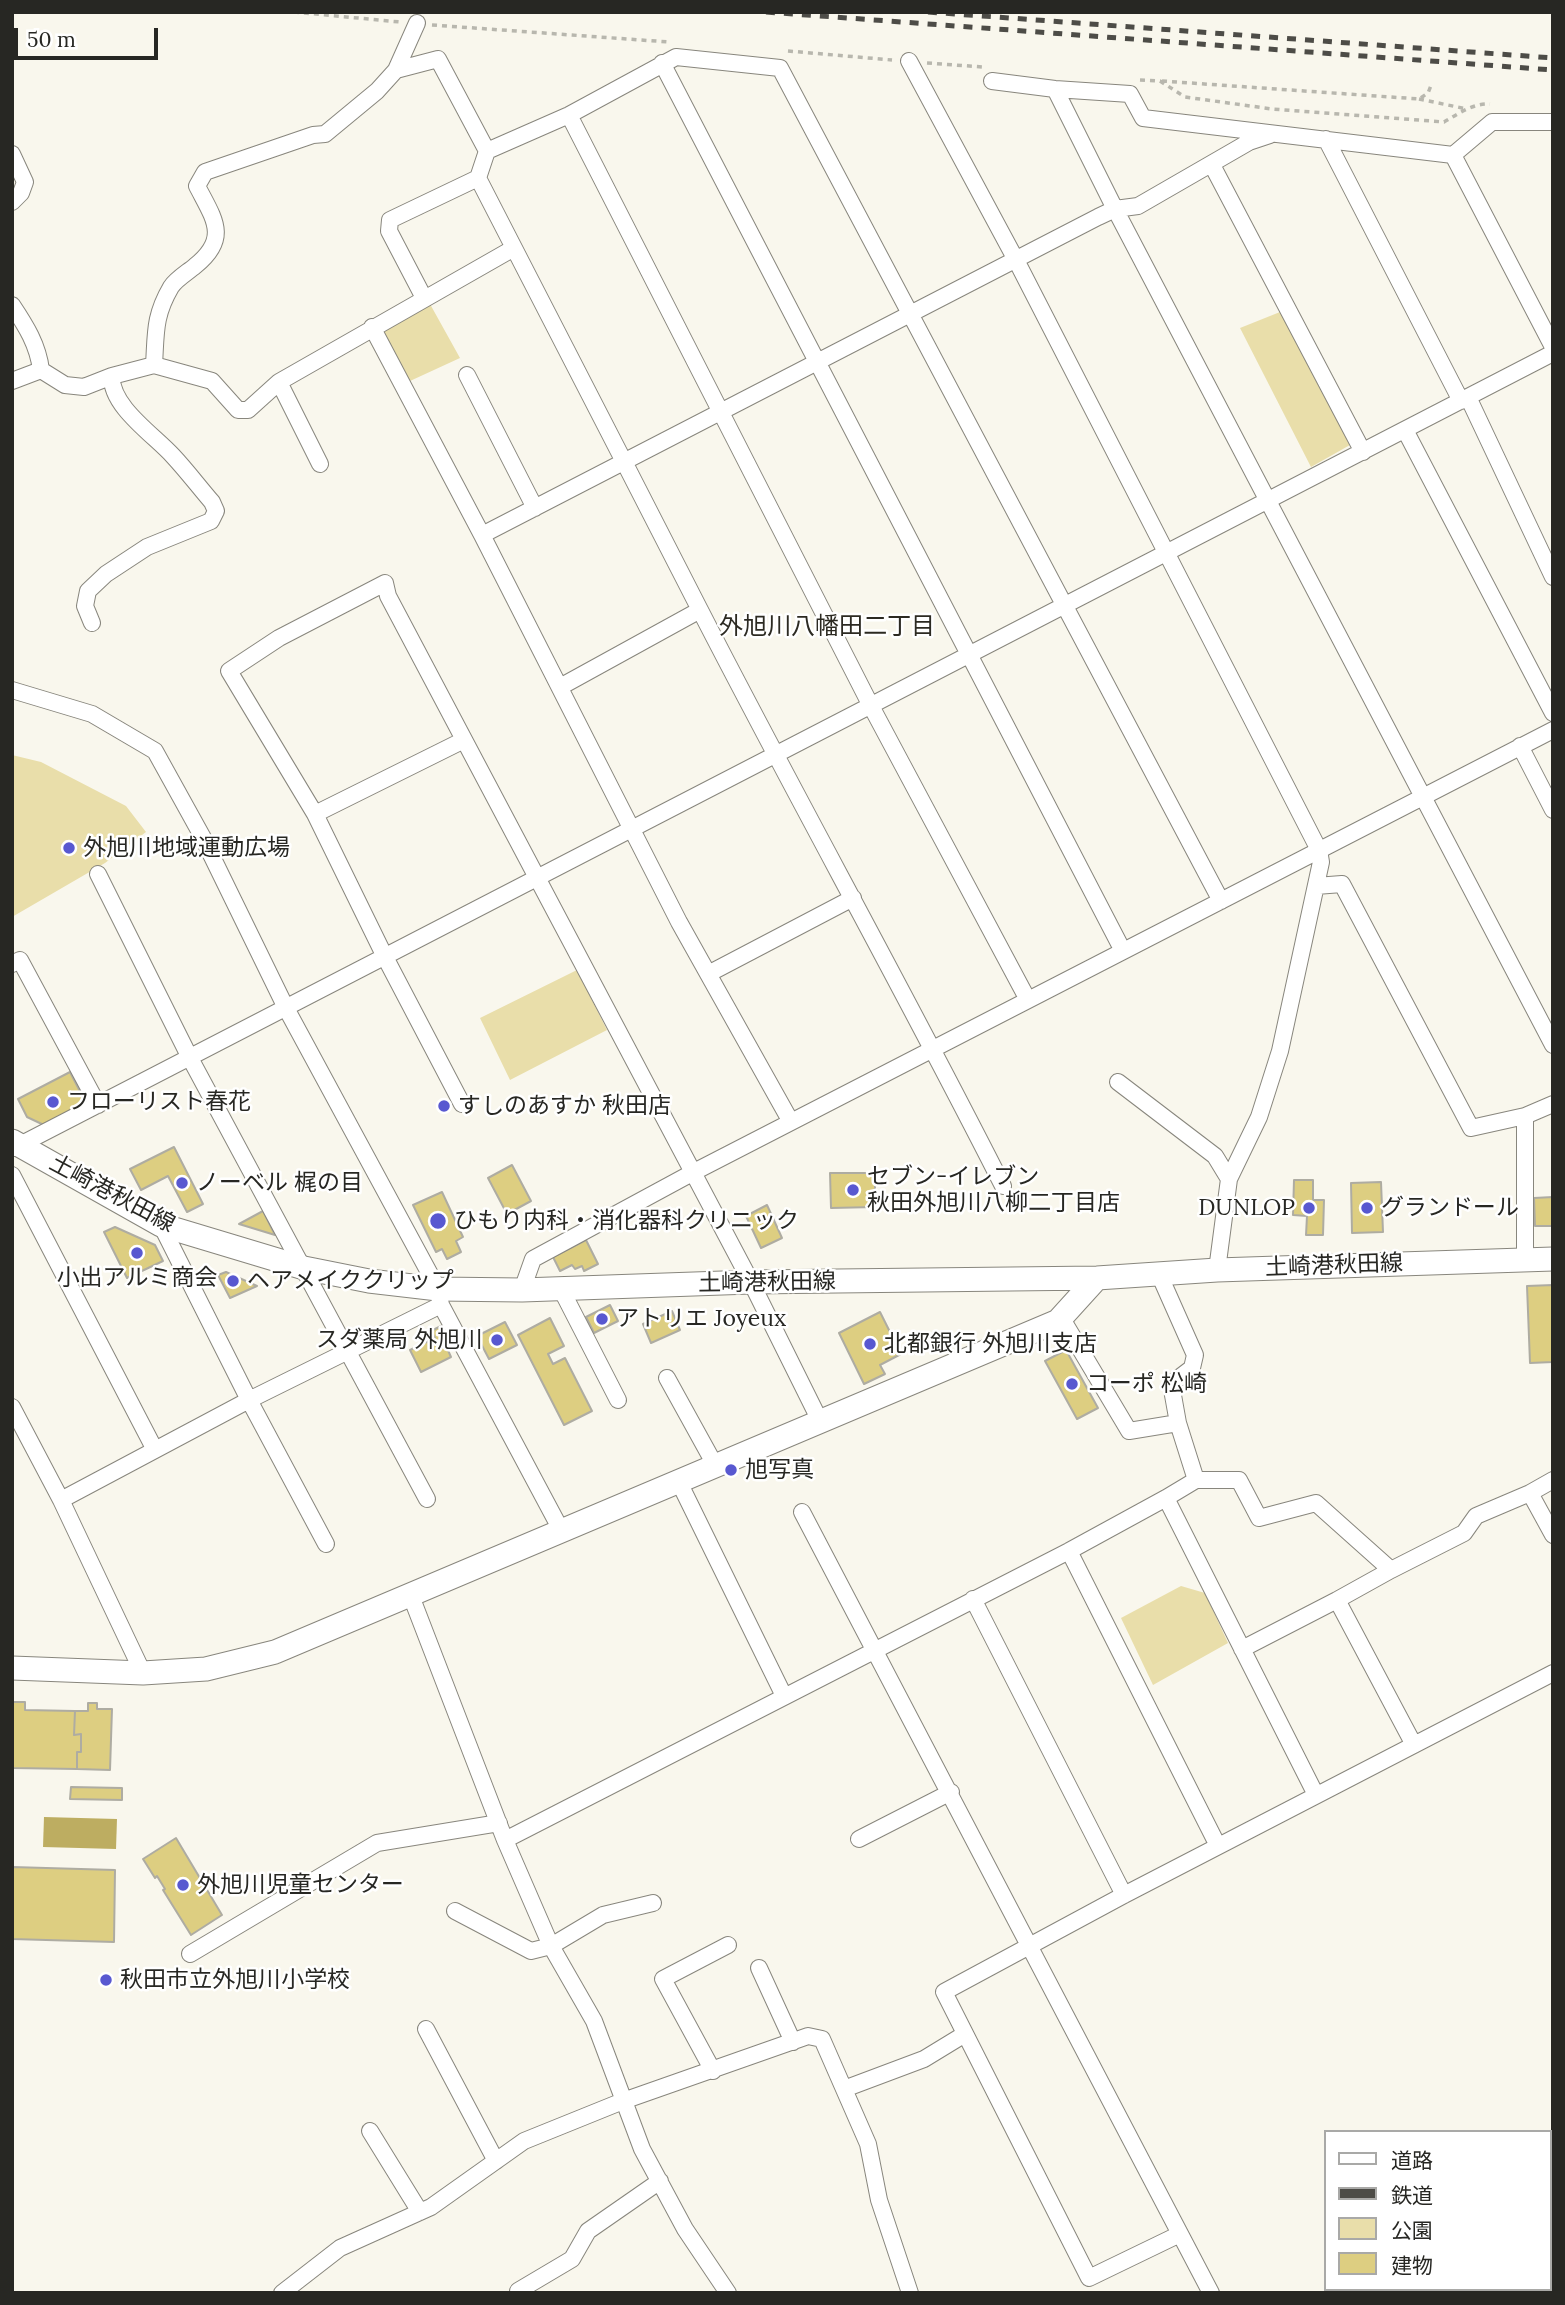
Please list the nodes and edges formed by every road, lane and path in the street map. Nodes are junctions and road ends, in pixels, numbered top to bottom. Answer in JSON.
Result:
{"nodes":[{"id":1,"x":416,"y":23,"type":"dead end"},
{"id":2,"x":909,"y":61,"type":"dead end"},
{"id":3,"x":663,"y":63,"type":"junction"},
{"id":4,"x":396,"y":70,"type":"junction"},
{"id":5,"x":992,"y":80,"type":"dead end"},
{"id":6,"x":1160,"y":81,"type":"dead end"},
{"id":7,"x":1432,"y":83,"type":"dead end"},
{"id":8,"x":1055,"y":89,"type":"junction"},
{"id":9,"x":1419,"y":99,"type":"junction"},
{"id":10,"x":1467,"y":109,"type":"dead end"},
{"id":11,"x":569,"y":115,"type":"junction"},
{"id":12,"x":1553,"y":122,"type":"edge"},
{"id":13,"x":1270,"y":135,"type":"junction"},
{"id":14,"x":1326,"y":139,"type":"junction"},
{"id":15,"x":487,"y":151,"type":"junction"},
{"id":16,"x":12,"y":154,"type":"edge"},
{"id":17,"x":1453,"y":155,"type":"junction"},
{"id":18,"x":1212,"y":165,"type":"junction"},
{"id":19,"x":478,"y":178,"type":"junction"},
{"id":20,"x":12,"y":202,"type":"edge"},
{"id":21,"x":1115,"y":209,"type":"junction"},
{"id":22,"x":514,"y":248,"type":"junction"},
{"id":23,"x":1016,"y":260,"type":"junction"},
{"id":24,"x":424,"y":298,"type":"junction"},
{"id":25,"x":12,"y":305,"type":"edge"},
{"id":26,"x":912,"y":313,"type":"junction"},
{"id":27,"x":372,"y":327,"type":"junction"},
{"id":28,"x":1553,"y":347,"type":"edge"},
{"id":29,"x":1553,"y":354,"type":"edge"},
{"id":30,"x":818,"y":362,"type":"junction"},
{"id":31,"x":155,"y":365,"type":"junction"},
{"id":32,"x":41,"y":370,"type":"junction"},
{"id":33,"x":467,"y":375,"type":"dead end"},
{"id":34,"x":112,"y":376,"type":"junction"},
{"id":35,"x":12,"y":381,"type":"edge"},
{"id":36,"x":279,"y":382,"type":"junction"},
{"id":37,"x":1464,"y":399,"type":"junction"},
{"id":38,"x":722,"y":411,"type":"junction"},
{"id":39,"x":1405,"y":430,"type":"junction"},
{"id":40,"x":1363,"y":452,"type":"junction"},
{"id":41,"x":626,"y":461,"type":"junction"},
{"id":42,"x":320,"y":464,"type":"dead end"},
{"id":43,"x":1268,"y":501,"type":"junction"},
{"id":44,"x":535,"y":508,"type":"junction"},
{"id":45,"x":482,"y":535,"type":"junction"},
{"id":46,"x":1167,"y":553,"type":"junction"},
{"id":47,"x":1553,"y":577,"type":"edge"},
{"id":48,"x":1064,"y":606,"type":"junction"},
{"id":49,"x":700,"y":610,"type":"junction"},
{"id":50,"x":92,"y":623,"type":"dead end"},
{"id":51,"x":969,"y":655,"type":"junction"},
{"id":52,"x":560,"y":687,"type":"junction"},
{"id":53,"x":12,"y":690,"type":"edge"},
{"id":54,"x":871,"y":706,"type":"junction"},
{"id":55,"x":1553,"y":713,"type":"edge"},
{"id":56,"x":1553,"y":730,"type":"edge"},
{"id":57,"x":464,"y":740,"type":"junction"},
{"id":58,"x":1520,"y":746,"type":"junction"},
{"id":59,"x":776,"y":754,"type":"junction"},
{"id":60,"x":1422,"y":797,"type":"junction"},
{"id":61,"x":1553,"y":810,"type":"edge"},
{"id":62,"x":315,"y":814,"type":"junction"},
{"id":63,"x":633,"y":829,"type":"junction"},
{"id":64,"x":1319,"y":850,"type":"junction"},
{"id":65,"x":98,"y":874,"type":"dead end"},
{"id":66,"x":536,"y":879,"type":"junction"},
{"id":67,"x":1316,"y":886,"type":"junction"},
{"id":68,"x":853,"y":898,"type":"junction"},
{"id":69,"x":1221,"y":901,"type":"junction"},
{"id":70,"x":1123,"y":951,"type":"junction"},
{"id":71,"x":385,"y":957,"type":"junction"},
{"id":72,"x":12,"y":964,"type":"edge"},
{"id":73,"x":708,"y":974,"type":"junction"},
{"id":74,"x":1028,"y":1000,"type":"junction"},
{"id":75,"x":286,"y":1008,"type":"junction"},
{"id":76,"x":1553,"y":1045,"type":"edge"},
{"id":77,"x":933,"y":1049,"type":"junction"},
{"id":78,"x":190,"y":1058,"type":"junction"},
{"id":79,"x":1118,"y":1082,"type":"dead end"},
{"id":80,"x":462,"y":1104,"type":"dead end"},
{"id":81,"x":1553,"y":1104,"type":"edge"},
{"id":82,"x":98,"y":1105,"type":"junction"},
{"id":83,"x":1525,"y":1116,"type":"junction"},
{"id":84,"x":791,"y":1122,"type":"junction"},
{"id":85,"x":15,"y":1145,"type":"edge"},
{"id":86,"x":692,"y":1173,"type":"junction"},
{"id":87,"x":12,"y":1175,"type":"edge"},
{"id":88,"x":1229,"y":1179,"type":"junction"},
{"id":89,"x":1003,"y":1186,"type":"dead end"},
{"id":90,"x":161,"y":1225,"type":"junction"},
{"id":91,"x":1525,"y":1259,"type":"junction"},
{"id":92,"x":1553,"y":1259,"type":"edge"},
{"id":93,"x":304,"y":1268,"type":"junction"},
{"id":94,"x":1217,"y":1270,"type":"junction"},
{"id":95,"x":1159,"y":1274,"type":"junction"},
{"id":96,"x":1097,"y":1278,"type":"junction"},
{"id":97,"x":751,"y":1282,"type":"junction"},
{"id":98,"x":561,"y":1289,"type":"junction"},
{"id":99,"x":523,"y":1290,"type":"junction"},
{"id":100,"x":440,"y":1297,"type":"junction"},
{"id":101,"x":1061,"y":1317,"type":"junction"},
{"id":102,"x":349,"y":1350,"type":"junction"},
{"id":103,"x":667,"y":1378,"type":"dead end"},
{"id":104,"x":249,"y":1400,"type":"junction"},
{"id":105,"x":618,"y":1400,"type":"dead end"},
{"id":106,"x":12,"y":1407,"type":"edge"},
{"id":107,"x":821,"y":1423,"type":"junction"},
{"id":108,"x":1178,"y":1423,"type":"junction"},
{"id":109,"x":155,"y":1450,"type":"junction"},
{"id":110,"x":715,"y":1465,"type":"junction"},
{"id":111,"x":678,"y":1480,"type":"junction"},
{"id":112,"x":1196,"y":1480,"type":"junction"},
{"id":113,"x":1553,"y":1480,"type":"edge"},
{"id":114,"x":1530,"y":1493,"type":"junction"},
{"id":115,"x":427,"y":1499,"type":"dead end"},
{"id":116,"x":1166,"y":1499,"type":"junction"},
{"id":117,"x":61,"y":1500,"type":"junction"},
{"id":118,"x":802,"y":1512,"type":"dead end"},
{"id":119,"x":561,"y":1530,"type":"junction"},
{"id":120,"x":1553,"y":1535,"type":"edge"},
{"id":121,"x":326,"y":1544,"type":"dead end"},
{"id":122,"x":1069,"y":1550,"type":"junction"},
{"id":123,"x":1391,"y":1570,"type":"junction"},
{"id":124,"x":411,"y":1596,"type":"junction"},
{"id":125,"x":973,"y":1599,"type":"junction"},
{"id":126,"x":1337,"y":1600,"type":"junction"},
{"id":127,"x":875,"y":1649,"type":"junction"},
{"id":128,"x":1242,"y":1649,"type":"junction"},
{"id":129,"x":12,"y":1668,"type":"edge"},
{"id":130,"x":143,"y":1673,"type":"junction"},
{"id":131,"x":1553,"y":1673,"type":"edge"},
{"id":132,"x":784,"y":1696,"type":"junction"},
{"id":133,"x":1415,"y":1745,"type":"junction"},
{"id":134,"x":951,"y":1792,"type":"junction"},
{"id":135,"x":1316,"y":1795,"type":"junction"},
{"id":136,"x":499,"y":1823,"type":"junction"},
{"id":137,"x":859,"y":1839,"type":"dead end"},
{"id":138,"x":505,"y":1840,"type":"junction"},
{"id":139,"x":1218,"y":1846,"type":"junction"},
{"id":140,"x":1124,"y":1895,"type":"junction"},
{"id":141,"x":653,"y":1903,"type":"dead end"},
{"id":142,"x":455,"y":1911,"type":"dead end"},
{"id":143,"x":1030,"y":1944,"type":"junction"},
{"id":144,"x":728,"y":1945,"type":"dead end"},
{"id":145,"x":551,"y":1946,"type":"junction"},
{"id":146,"x":190,"y":1954,"type":"dead end"},
{"id":147,"x":759,"y":1968,"type":"dead end"},
{"id":148,"x":426,"y":2029,"type":"dead end"},
{"id":149,"x":965,"y":2034,"type":"junction"},
{"id":150,"x":793,"y":2042,"type":"junction"},
{"id":151,"x":713,"y":2071,"type":"junction"},
{"id":152,"x":844,"y":2089,"type":"junction"},
{"id":153,"x":623,"y":2101,"type":"junction"},
{"id":154,"x":370,"y":2131,"type":"dead end"},
{"id":155,"x":496,"y":2161,"type":"junction"},
{"id":156,"x":660,"y":2181,"type":"junction"},
{"id":157,"x":420,"y":2212,"type":"junction"},
{"id":158,"x":1180,"y":2234,"type":"junction"},
{"id":159,"x":284,"y":2292,"type":"edge"},
{"id":160,"x":519,"y":2293,"type":"edge"},
{"id":161,"x":728,"y":2293,"type":"edge"},
{"id":162,"x":910,"y":2293,"type":"edge"},
{"id":163,"x":1211,"y":2293,"type":"edge"}],
"edges":[{"from":1,"to":4,"type":"street"},
{"from":2,"to":23,"type":"street"},
{"from":3,"to":11,"type":"street"},
{"from":3,"to":26,"type":"street"},
{"from":3,"to":30,"type":"street"},
{"from":4,"to":15,"type":"street"},
{"from":4,"to":31,"type":"street"},
{"from":5,"to":8,"type":"street"},
{"from":6,"to":9,"type":"path"},
{"from":7,"to":9,"type":"path"},
{"from":8,"to":13,"type":"street"},
{"from":8,"to":21,"type":"street"},
{"from":9,"to":10,"type":"path"},
{"from":11,"to":15,"type":"street"},
{"from":11,"to":38,"type":"street"},
{"from":12,"to":17,"type":"street"},
{"from":13,"to":14,"type":"street"},
{"from":13,"to":18,"type":"street"},
{"from":14,"to":17,"type":"street"},
{"from":14,"to":37,"type":"street"},
{"from":15,"to":19,"type":"street"},
{"from":16,"to":20,"type":"street"},
{"from":17,"to":28,"type":"street"},
{"from":18,"to":21,"type":"street"},
{"from":18,"to":40,"type":"street"},
{"from":19,"to":22,"type":"street"},
{"from":19,"to":24,"type":"street"},
{"from":21,"to":23,"type":"street"},
{"from":21,"to":43,"type":"street"},
{"from":22,"to":24,"type":"street"},
{"from":22,"to":41,"type":"street"},
{"from":23,"to":26,"type":"street"},
{"from":23,"to":46,"type":"street"},
{"from":24,"to":27,"type":"street"},
{"from":25,"to":32,"type":"street"},
{"from":26,"to":30,"type":"street"},
{"from":26,"to":48,"type":"street"},
{"from":27,"to":36,"type":"street"},
{"from":27,"to":45,"type":"street"},
{"from":29,"to":37,"type":"street"},
{"from":30,"to":38,"type":"street"},
{"from":30,"to":51,"type":"street"},
{"from":31,"to":34,"type":"street"},
{"from":31,"to":36,"type":"street"},
{"from":32,"to":34,"type":"street"},
{"from":32,"to":35,"type":"street"},
{"from":33,"to":44,"type":"street"},
{"from":34,"to":50,"type":"street"},
{"from":36,"to":42,"type":"street"},
{"from":37,"to":39,"type":"street"},
{"from":37,"to":47,"type":"street"},
{"from":38,"to":41,"type":"street"},
{"from":38,"to":54,"type":"street"},
{"from":39,"to":40,"type":"street"},
{"from":39,"to":55,"type":"street"},
{"from":40,"to":43,"type":"street"},
{"from":41,"to":44,"type":"street"},
{"from":41,"to":49,"type":"street"},
{"from":43,"to":46,"type":"street"},
{"from":43,"to":60,"type":"street"},
{"from":44,"to":45,"type":"street"},
{"from":45,"to":52,"type":"street"},
{"from":46,"to":48,"type":"street"},
{"from":46,"to":64,"type":"street"},
{"from":48,"to":51,"type":"street"},
{"from":48,"to":69,"type":"street"},
{"from":49,"to":52,"type":"street"},
{"from":49,"to":59,"type":"street"},
{"from":51,"to":54,"type":"street"},
{"from":51,"to":70,"type":"street"},
{"from":52,"to":63,"type":"street"},
{"from":53,"to":75,"type":"street"},
{"from":54,"to":59,"type":"street"},
{"from":54,"to":74,"type":"street"},
{"from":56,"to":58,"type":"street"},
{"from":57,"to":62,"type":"street"},
{"from":57,"to":62,"type":"street"},
{"from":57,"to":66,"type":"street"},
{"from":58,"to":60,"type":"street"},
{"from":58,"to":61,"type":"street"},
{"from":59,"to":63,"type":"street"},
{"from":59,"to":68,"type":"street"},
{"from":60,"to":64,"type":"street"},
{"from":60,"to":76,"type":"street"},
{"from":62,"to":71,"type":"street"},
{"from":63,"to":66,"type":"street"},
{"from":63,"to":73,"type":"street"},
{"from":64,"to":67,"type":"street"},
{"from":64,"to":69,"type":"street"},
{"from":65,"to":78,"type":"street"},
{"from":66,"to":71,"type":"street"},
{"from":66,"to":86,"type":"street"},
{"from":67,"to":83,"type":"street"},
{"from":67,"to":88,"type":"street"},
{"from":68,"to":73,"type":"street"},
{"from":68,"to":77,"type":"street"},
{"from":69,"to":70,"type":"street"},
{"from":70,"to":74,"type":"street"},
{"from":71,"to":75,"type":"street"},
{"from":71,"to":80,"type":"street"},
{"from":72,"to":82,"type":"street"},
{"from":73,"to":84,"type":"street"},
{"from":74,"to":77,"type":"street"},
{"from":75,"to":78,"type":"street"},
{"from":75,"to":100,"type":"street"},
{"from":77,"to":84,"type":"street"},
{"from":77,"to":89,"type":"street"},
{"from":78,"to":82,"type":"street"},
{"from":78,"to":93,"type":"street"},
{"from":79,"to":88,"type":"street"},
{"from":81,"to":83,"type":"street"},
{"from":82,"to":85,"type":"street"},
{"from":83,"to":91,"type":"street"},
{"from":84,"to":86,"type":"street"},
{"from":85,"to":90,"type":"main road","name":"土崎港秋田線"},
{"from":86,"to":97,"type":"street"},
{"from":86,"to":99,"type":"street"},
{"from":87,"to":109,"type":"street"},
{"from":88,"to":94,"type":"street"},
{"from":90,"to":93,"type":"main road","name":"土崎港秋田線"},
{"from":90,"to":104,"type":"street"},
{"from":91,"to":92,"type":"main road","name":"土崎港秋田線"},
{"from":91,"to":94,"type":"main road","name":"土崎港秋田線"},
{"from":93,"to":100,"type":"main road","name":"土崎港秋田線"},
{"from":93,"to":102,"type":"street"},
{"from":94,"to":95,"type":"main road","name":"土崎港秋田線"},
{"from":95,"to":96,"type":"main road","name":"土崎港秋田線"},
{"from":95,"to":108,"type":"street"},
{"from":96,"to":97,"type":"main road","name":"土崎港秋田線"},
{"from":96,"to":101,"type":"main road"},
{"from":97,"to":98,"type":"main road","name":"土崎港秋田線"},
{"from":97,"to":107,"type":"street"},
{"from":98,"to":99,"type":"main road","name":"土崎港秋田線"},
{"from":98,"to":105,"type":"street"},
{"from":99,"to":100,"type":"main road","name":"土崎港秋田線"},
{"from":100,"to":102,"type":"street"},
{"from":100,"to":119,"type":"street"},
{"from":101,"to":107,"type":"main road"},
{"from":101,"to":108,"type":"street"},
{"from":102,"to":104,"type":"street"},
{"from":102,"to":115,"type":"street"},
{"from":103,"to":110,"type":"street"},
{"from":104,"to":109,"type":"street"},
{"from":104,"to":121,"type":"street"},
{"from":106,"to":117,"type":"street"},
{"from":107,"to":110,"type":"main road"},
{"from":108,"to":112,"type":"street"},
{"from":109,"to":117,"type":"street"},
{"from":110,"to":111,"type":"main road"},
{"from":111,"to":119,"type":"main road"},
{"from":111,"to":132,"type":"street"},
{"from":112,"to":116,"type":"street"},
{"from":112,"to":123,"type":"street"},
{"from":113,"to":114,"type":"street"},
{"from":114,"to":120,"type":"street"},
{"from":114,"to":123,"type":"street"},
{"from":116,"to":122,"type":"street"},
{"from":116,"to":128,"type":"street"},
{"from":117,"to":130,"type":"street"},
{"from":118,"to":127,"type":"street"},
{"from":119,"to":124,"type":"main road"},
{"from":122,"to":125,"type":"street"},
{"from":122,"to":139,"type":"street"},
{"from":123,"to":126,"type":"street"},
{"from":124,"to":130,"type":"main road"},
{"from":124,"to":136,"type":"street"},
{"from":125,"to":127,"type":"street"},
{"from":125,"to":140,"type":"street"},
{"from":126,"to":128,"type":"street"},
{"from":126,"to":133,"type":"street"},
{"from":127,"to":132,"type":"street"},
{"from":127,"to":134,"type":"street"},
{"from":128,"to":135,"type":"street"},
{"from":129,"to":130,"type":"main road"},
{"from":131,"to":133,"type":"street"},
{"from":132,"to":138,"type":"street"},
{"from":133,"to":135,"type":"street"},
{"from":134,"to":137,"type":"street"},
{"from":134,"to":143,"type":"street"},
{"from":135,"to":139,"type":"street"},
{"from":136,"to":138,"type":"street"},
{"from":136,"to":146,"type":"street"},
{"from":138,"to":145,"type":"street"},
{"from":139,"to":140,"type":"street"},
{"from":140,"to":143,"type":"street"},
{"from":141,"to":145,"type":"street"},
{"from":142,"to":145,"type":"street"},
{"from":143,"to":149,"type":"street"},
{"from":143,"to":158,"type":"street"},
{"from":144,"to":151,"type":"street"},
{"from":145,"to":153,"type":"street"},
{"from":147,"to":150,"type":"street"},
{"from":148,"to":155,"type":"street"},
{"from":149,"to":152,"type":"street"},
{"from":149,"to":158,"type":"street"},
{"from":150,"to":151,"type":"street"},
{"from":150,"to":152,"type":"street"},
{"from":151,"to":153,"type":"street"},
{"from":152,"to":162,"type":"street"},
{"from":153,"to":155,"type":"street"},
{"from":153,"to":156,"type":"street"},
{"from":154,"to":157,"type":"street"},
{"from":155,"to":157,"type":"street"},
{"from":156,"to":160,"type":"street"},
{"from":156,"to":161,"type":"street"},
{"from":157,"to":159,"type":"street"},
{"from":158,"to":163,"type":"street"}]}
